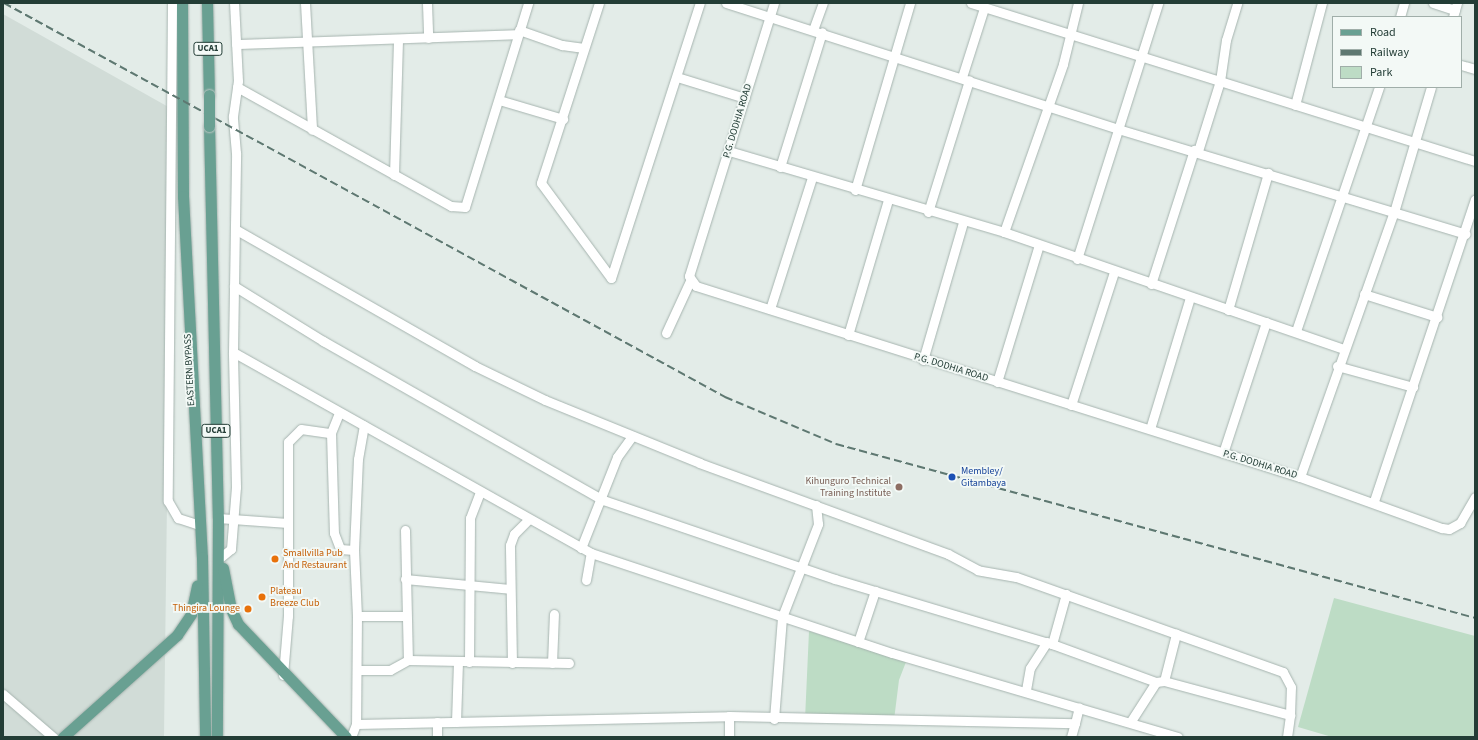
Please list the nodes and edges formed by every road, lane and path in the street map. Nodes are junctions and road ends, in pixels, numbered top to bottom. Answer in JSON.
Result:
{"nodes":[{"id":1,"x":172,"y":3,"type":"edge"},
{"id":2,"x":182,"y":3,"type":"edge"},
{"id":3,"x":208,"y":3,"type":"edge"},
{"id":4,"x":234,"y":3,"type":"edge"},
{"id":5,"x":305,"y":3,"type":"edge"},
{"id":6,"x":427,"y":3,"type":"edge"},
{"id":7,"x":528,"y":3,"type":"edge"},
{"id":8,"x":599,"y":3,"type":"edge"},
{"id":9,"x":700,"y":3,"type":"edge"},
{"id":10,"x":726,"y":3,"type":"edge"},
{"id":11,"x":774,"y":3,"type":"edge"},
{"id":12,"x":823,"y":3,"type":"edge"},
{"id":13,"x":910,"y":3,"type":"edge"},
{"id":14,"x":971,"y":3,"type":"edge"},
{"id":15,"x":1078,"y":3,"type":"edge"},
{"id":16,"x":1158,"y":3,"type":"edge"},
{"id":17,"x":1237,"y":3,"type":"edge"},
{"id":18,"x":1322,"y":3,"type":"edge"},
{"id":19,"x":1404,"y":3,"type":"edge"},
{"id":20,"x":1433,"y":3,"type":"edge"},
{"id":21,"x":995,"y":7,"type":"edge"},
{"id":22,"x":984,"y":8,"type":"junction"},
{"id":23,"x":1455,"y":10,"type":"edge"},
{"id":24,"x":770,"y":16,"type":"junction"},
{"id":25,"x":1400,"y":16,"type":"edge"},
{"id":26,"x":813,"y":30,"type":"junction"},
{"id":27,"x":518,"y":32,"type":"junction"},
{"id":28,"x":822,"y":32,"type":"junction"},
{"id":29,"x":1071,"y":34,"type":"junction"},
{"id":30,"x":398,"y":38,"type":"junction"},
{"id":31,"x":428,"y":38,"type":"junction"},
{"id":32,"x":307,"y":42,"type":"junction"},
{"id":33,"x":236,"y":44,"type":"junction"},
{"id":34,"x":584,"y":48,"type":"junction"},
{"id":35,"x":894,"y":56,"type":"junction"},
{"id":36,"x":1141,"y":58,"type":"junction"},
{"id":37,"x":1462,"y":66,"type":"edge"},
{"id":38,"x":1475,"y":70,"type":"edge"},
{"id":39,"x":677,"y":77,"type":"junction"},
{"id":40,"x":966,"y":78,"type":"junction"},
{"id":41,"x":1220,"y":81,"type":"junction"},
{"id":42,"x":237,"y":87,"type":"junction"},
{"id":43,"x":1379,"y":88,"type":"edge"},
{"id":44,"x":1431,"y":88,"type":"edge"},
{"id":45,"x":745,"y":98,"type":"junction"},
{"id":46,"x":499,"y":100,"type":"junction"},
{"id":47,"x":1048,"y":105,"type":"junction"},
{"id":48,"x":1295,"y":105,"type":"junction"},
{"id":49,"x":563,"y":119,"type":"junction"},
{"id":50,"x":1365,"y":125,"type":"junction"},
{"id":51,"x":1118,"y":128,"type":"junction"},
{"id":52,"x":312,"y":130,"type":"junction"},
{"id":53,"x":1414,"y":142,"type":"junction"},
{"id":54,"x":729,"y":151,"type":"junction"},
{"id":55,"x":1196,"y":151,"type":"junction"},
{"id":56,"x":1475,"y":161,"type":"edge"},
{"id":57,"x":780,"y":167,"type":"junction"},
{"id":58,"x":1268,"y":173,"type":"junction"},
{"id":59,"x":394,"y":175,"type":"junction"},
{"id":60,"x":812,"y":177,"type":"junction"},
{"id":61,"x":854,"y":190,"type":"junction"},
{"id":62,"x":1343,"y":196,"type":"junction"},
{"id":63,"x":1475,"y":199,"type":"edge"},
{"id":64,"x":888,"y":200,"type":"junction"},
{"id":65,"x":928,"y":212,"type":"junction"},
{"id":66,"x":1394,"y":212,"type":"junction"},
{"id":67,"x":963,"y":222,"type":"junction"},
{"id":68,"x":235,"y":229,"type":"junction"},
{"id":69,"x":1004,"y":232,"type":"junction"},
{"id":70,"x":1465,"y":234,"type":"junction"},
{"id":71,"x":1039,"y":245,"type":"junction"},
{"id":72,"x":1077,"y":259,"type":"junction"},
{"id":73,"x":1114,"y":272,"type":"junction"},
{"id":74,"x":690,"y":281,"type":"junction"},
{"id":75,"x":1151,"y":284,"type":"junction"},
{"id":76,"x":234,"y":286,"type":"junction"},
{"id":77,"x":1364,"y":294,"type":"junction"},
{"id":78,"x":1190,"y":297,"type":"junction"},
{"id":79,"x":770,"y":309,"type":"junction"},
{"id":80,"x":1228,"y":310,"type":"junction"},
{"id":81,"x":1437,"y":317,"type":"junction"},
{"id":82,"x":1266,"y":322,"type":"junction"},
{"id":83,"x":1296,"y":331,"type":"junction"},
{"id":84,"x":666,"y":333,"type":"dead end"},
{"id":85,"x":848,"y":335,"type":"junction"},
{"id":86,"x":1344,"y":349,"type":"junction"},
{"id":87,"x":233,"y":352,"type":"junction"},
{"id":88,"x":923,"y":360,"type":"junction"},
{"id":89,"x":1337,"y":366,"type":"junction"},
{"id":90,"x":997,"y":382,"type":"junction"},
{"id":91,"x":1413,"y":386,"type":"junction"},
{"id":92,"x":1071,"y":405,"type":"junction"},
{"id":93,"x":339,"y":413,"type":"junction"},
{"id":94,"x":364,"y":426,"type":"junction"},
{"id":95,"x":1150,"y":429,"type":"junction"},
{"id":96,"x":331,"y":433,"type":"junction"},
{"id":97,"x":632,"y":436,"type":"junction"},
{"id":98,"x":1223,"y":453,"type":"junction"},
{"id":99,"x":1300,"y":477,"type":"junction"},
{"id":100,"x":480,"y":492,"type":"junction"},
{"id":101,"x":1475,"y":497,"type":"edge"},
{"id":102,"x":601,"y":499,"type":"junction"},
{"id":103,"x":1374,"y":501,"type":"junction"},
{"id":104,"x":816,"y":505,"type":"junction"},
{"id":105,"x":218,"y":518,"type":"junction"},
{"id":106,"x":233,"y":519,"type":"junction"},
{"id":107,"x":530,"y":519,"type":"junction"},
{"id":108,"x":288,"y":523,"type":"junction"},
{"id":109,"x":200,"y":525,"type":"junction"},
{"id":110,"x":405,"y":530,"type":"dead end"},
{"id":111,"x":218,"y":542,"type":"junction"},
{"id":112,"x":581,"y":548,"type":"junction"},
{"id":113,"x":354,"y":550,"type":"junction"},
{"id":114,"x":591,"y":553,"type":"junction"},
{"id":115,"x":202,"y":556,"type":"junction"},
{"id":116,"x":221,"y":557,"type":"junction"},
{"id":117,"x":801,"y":568,"type":"junction"},
{"id":118,"x":405,"y":580,"type":"junction"},
{"id":119,"x":586,"y":580,"type":"dead end"},
{"id":120,"x":469,"y":585,"type":"junction"},
{"id":121,"x":510,"y":589,"type":"junction"},
{"id":122,"x":875,"y":591,"type":"junction"},
{"id":123,"x":1066,"y":594,"type":"junction"},
{"id":124,"x":554,"y":614,"type":"dead end"},
{"id":125,"x":357,"y":616,"type":"junction"},
{"id":126,"x":406,"y":616,"type":"junction"},
{"id":127,"x":782,"y":617,"type":"junction"},
{"id":128,"x":1176,"y":634,"type":"junction"},
{"id":129,"x":858,"y":642,"type":"junction"},
{"id":130,"x":1049,"y":643,"type":"junction"},
{"id":131,"x":408,"y":660,"type":"junction"},
{"id":132,"x":458,"y":661,"type":"junction"},
{"id":133,"x":469,"y":662,"type":"junction"},
{"id":134,"x":512,"y":663,"type":"junction"},
{"id":135,"x":552,"y":663,"type":"junction"},
{"id":136,"x":569,"y":663,"type":"dead end"},
{"id":137,"x":357,"y":670,"type":"junction"},
{"id":138,"x":283,"y":675,"type":"junction"},
{"id":139,"x":1160,"y":682,"type":"junction"},
{"id":140,"x":1026,"y":690,"type":"junction"},
{"id":141,"x":3,"y":694,"type":"edge"},
{"id":142,"x":1079,"y":707,"type":"junction"},
{"id":143,"x":1290,"y":715,"type":"junction"},
{"id":144,"x":729,"y":716,"type":"junction"},
{"id":145,"x":774,"y":719,"type":"junction"},
{"id":146,"x":1131,"y":721,"type":"junction"},
{"id":147,"x":437,"y":722,"type":"junction"},
{"id":148,"x":456,"y":722,"type":"junction"},
{"id":149,"x":1075,"y":723,"type":"junction"},
{"id":150,"x":356,"y":724,"type":"junction"},
{"id":151,"x":53,"y":737,"type":"edge"},
{"id":152,"x":63,"y":737,"type":"edge"},
{"id":153,"x":205,"y":737,"type":"edge"},
{"id":154,"x":217,"y":737,"type":"edge"},
{"id":155,"x":346,"y":737,"type":"edge"},
{"id":156,"x":351,"y":737,"type":"edge"},
{"id":157,"x":437,"y":737,"type":"edge"},
{"id":158,"x":729,"y":737,"type":"edge"},
{"id":159,"x":1071,"y":737,"type":"edge"},
{"id":160,"x":1178,"y":737,"type":"edge"},
{"id":161,"x":1287,"y":737,"type":"edge"}],
"edges":[{"from":1,"to":109,"type":"street"},
{"from":2,"to":109,"type":"main road","name":"EASTERN BYPASS"},
{"from":3,"to":105,"type":"main road","number":"UCA1","bridge":true},
{"from":4,"to":33,"type":"street"},
{"from":5,"to":32,"type":"street"},
{"from":6,"to":31,"type":"street"},
{"from":7,"to":27,"type":"street"},
{"from":8,"to":34,"type":"street"},
{"from":9,"to":39,"type":"street"},
{"from":10,"to":24,"type":"street"},
{"from":11,"to":24,"type":"street","name":"P.G. DODHIA ROAD"},
{"from":12,"to":26,"type":"street"},
{"from":13,"to":35,"type":"street"},
{"from":14,"to":22,"type":"street"},
{"from":15,"to":29,"type":"street"},
{"from":16,"to":36,"type":"street"},
{"from":17,"to":41,"type":"street"},
{"from":18,"to":48,"type":"street"},
{"from":19,"to":25,"type":"street"},
{"from":20,"to":23,"type":"street"},
{"from":21,"to":22,"type":"street"},
{"from":21,"to":29,"type":"street"},
{"from":22,"to":40,"type":"street"},
{"from":24,"to":26,"type":"street"},
{"from":24,"to":45,"type":"street","name":"P.G. DODHIA ROAD"},
{"from":26,"to":28,"type":"street"},
{"from":27,"to":31,"type":"street"},
{"from":27,"to":34,"type":"street"},
{"from":27,"to":46,"type":"street"},
{"from":28,"to":35,"type":"street"},
{"from":28,"to":57,"type":"street"},
{"from":29,"to":36,"type":"street"},
{"from":29,"to":47,"type":"street"},
{"from":30,"to":31,"type":"street"},
{"from":30,"to":32,"type":"street"},
{"from":30,"to":59,"type":"street"},
{"from":32,"to":33,"type":"street"},
{"from":32,"to":52,"type":"street"},
{"from":33,"to":42,"type":"street"},
{"from":34,"to":49,"type":"street"},
{"from":35,"to":40,"type":"street"},
{"from":35,"to":61,"type":"street"},
{"from":36,"to":41,"type":"street"},
{"from":36,"to":51,"type":"street"},
{"from":37,"to":38,"type":"street"},
{"from":39,"to":45,"type":"street"},
{"from":39,"to":49,"type":"street"},
{"from":40,"to":47,"type":"street"},
{"from":40,"to":65,"type":"street"},
{"from":41,"to":48,"type":"street"},
{"from":41,"to":55,"type":"street"},
{"from":42,"to":52,"type":"street"},
{"from":42,"to":68,"type":"street"},
{"from":43,"to":50,"type":"street"},
{"from":44,"to":53,"type":"street"},
{"from":45,"to":54,"type":"street","name":"P.G. DODHIA ROAD"},
{"from":46,"to":49,"type":"street"},
{"from":46,"to":59,"type":"street"},
{"from":47,"to":51,"type":"street"},
{"from":47,"to":69,"type":"street"},
{"from":48,"to":50,"type":"street"},
{"from":50,"to":53,"type":"street"},
{"from":50,"to":62,"type":"street"},
{"from":51,"to":55,"type":"street"},
{"from":51,"to":72,"type":"street"},
{"from":52,"to":59,"type":"street"},
{"from":53,"to":56,"type":"street"},
{"from":53,"to":66,"type":"street"},
{"from":54,"to":57,"type":"street"},
{"from":54,"to":74,"type":"street","name":"P.G. DODHIA ROAD"},
{"from":55,"to":58,"type":"street"},
{"from":55,"to":75,"type":"street"},
{"from":57,"to":60,"type":"street"},
{"from":58,"to":62,"type":"street"},
{"from":58,"to":80,"type":"street"},
{"from":60,"to":61,"type":"street"},
{"from":60,"to":79,"type":"street"},
{"from":61,"to":64,"type":"street"},
{"from":62,"to":66,"type":"street"},
{"from":62,"to":83,"type":"street"},
{"from":63,"to":70,"type":"street"},
{"from":64,"to":65,"type":"street"},
{"from":64,"to":85,"type":"street"},
{"from":65,"to":67,"type":"street"},
{"from":66,"to":70,"type":"street"},
{"from":66,"to":77,"type":"street"},
{"from":67,"to":69,"type":"street"},
{"from":67,"to":88,"type":"street"},
{"from":68,"to":76,"type":"street"},
{"from":68,"to":97,"type":"street"},
{"from":69,"to":71,"type":"street"},
{"from":70,"to":81,"type":"street"},
{"from":71,"to":72,"type":"street"},
{"from":71,"to":90,"type":"street"},
{"from":72,"to":73,"type":"street"},
{"from":73,"to":75,"type":"street"},
{"from":73,"to":92,"type":"street"},
{"from":74,"to":79,"type":"street","name":"P.G. DODHIA ROAD"},
{"from":74,"to":84,"type":"street"},
{"from":75,"to":78,"type":"street"},
{"from":76,"to":87,"type":"street"},
{"from":76,"to":102,"type":"street"},
{"from":77,"to":81,"type":"street"},
{"from":77,"to":86,"type":"street"},
{"from":78,"to":80,"type":"street"},
{"from":78,"to":95,"type":"street"},
{"from":79,"to":85,"type":"street","name":"P.G. DODHIA ROAD"},
{"from":80,"to":82,"type":"street"},
{"from":81,"to":91,"type":"street"},
{"from":82,"to":83,"type":"street"},
{"from":82,"to":98,"type":"street"},
{"from":83,"to":86,"type":"street"},
{"from":85,"to":88,"type":"street","name":"P.G. DODHIA ROAD"},
{"from":86,"to":89,"type":"street"},
{"from":87,"to":93,"type":"street"},
{"from":87,"to":106,"type":"street"},
{"from":88,"to":90,"type":"street","name":"P.G. DODHIA ROAD"},
{"from":89,"to":91,"type":"street"},
{"from":89,"to":99,"type":"street"},
{"from":90,"to":92,"type":"street","name":"P.G. DODHIA ROAD"},
{"from":91,"to":103,"type":"street"},
{"from":92,"to":95,"type":"street","name":"P.G. DODHIA ROAD"},
{"from":93,"to":94,"type":"street"},
{"from":93,"to":96,"type":"street"},
{"from":94,"to":100,"type":"street"},
{"from":94,"to":113,"type":"street"},
{"from":95,"to":98,"type":"street","name":"P.G. DODHIA ROAD"},
{"from":96,"to":108,"type":"street"},
{"from":96,"to":113,"type":"street"},
{"from":97,"to":102,"type":"street"},
{"from":97,"to":104,"type":"street"},
{"from":98,"to":99,"type":"street","name":"P.G. DODHIA ROAD"},
{"from":99,"to":103,"type":"street","name":"P.G. DODHIA ROAD"},
{"from":100,"to":107,"type":"street"},
{"from":100,"to":120,"type":"street"},
{"from":101,"to":103,"type":"street","name":"P.G. DODHIA ROAD"},
{"from":102,"to":112,"type":"street"},
{"from":102,"to":117,"type":"street"},
{"from":104,"to":117,"type":"street"},
{"from":104,"to":123,"type":"street"},
{"from":105,"to":106,"type":"street"},
{"from":105,"to":111,"type":"main road","number":"UCA1"},
{"from":106,"to":108,"type":"street"},
{"from":106,"to":116,"type":"street"},
{"from":107,"to":112,"type":"street"},
{"from":107,"to":121,"type":"street"},
{"from":108,"to":138,"type":"street"},
{"from":109,"to":115,"type":"main road","name":"EASTERN BYPASS"},
{"from":110,"to":118,"type":"street"},
{"from":111,"to":116,"type":"main road"},
{"from":111,"to":154,"type":"main road","number":"UCA1"},
{"from":112,"to":114,"type":"street"},
{"from":113,"to":125,"type":"street"},
{"from":114,"to":119,"type":"street"},
{"from":114,"to":127,"type":"street"},
{"from":115,"to":152,"type":"main road"},
{"from":115,"to":153,"type":"main road","name":"EASTERN BYPASS"},
{"from":116,"to":138,"type":"main road"},
{"from":117,"to":122,"type":"street"},
{"from":117,"to":127,"type":"street"},
{"from":118,"to":120,"type":"street"},
{"from":118,"to":126,"type":"street"},
{"from":120,"to":121,"type":"street"},
{"from":120,"to":133,"type":"street"},
{"from":121,"to":134,"type":"street"},
{"from":122,"to":129,"type":"street"},
{"from":122,"to":130,"type":"street"},
{"from":123,"to":128,"type":"street"},
{"from":123,"to":130,"type":"street"},
{"from":124,"to":135,"type":"street"},
{"from":125,"to":126,"type":"street"},
{"from":125,"to":137,"type":"street"},
{"from":126,"to":131,"type":"street"},
{"from":127,"to":129,"type":"street"},
{"from":127,"to":145,"type":"street"},
{"from":128,"to":139,"type":"street"},
{"from":128,"to":143,"type":"street"},
{"from":129,"to":140,"type":"street"},
{"from":130,"to":139,"type":"street"},
{"from":130,"to":140,"type":"street"},
{"from":131,"to":132,"type":"street"},
{"from":131,"to":137,"type":"street"},
{"from":132,"to":133,"type":"street"},
{"from":132,"to":148,"type":"street"},
{"from":133,"to":134,"type":"street"},
{"from":134,"to":135,"type":"street"},
{"from":135,"to":136,"type":"street"},
{"from":137,"to":150,"type":"street"},
{"from":138,"to":155,"type":"main road"},
{"from":139,"to":143,"type":"street"},
{"from":139,"to":146,"type":"street"},
{"from":140,"to":142,"type":"street"},
{"from":141,"to":151,"type":"street"},
{"from":142,"to":146,"type":"street"},
{"from":142,"to":149,"type":"street"},
{"from":143,"to":161,"type":"street"},
{"from":144,"to":145,"type":"street"},
{"from":144,"to":148,"type":"street"},
{"from":144,"to":158,"type":"street"},
{"from":145,"to":149,"type":"street"},
{"from":146,"to":160,"type":"street"},
{"from":147,"to":148,"type":"street"},
{"from":147,"to":150,"type":"street"},
{"from":147,"to":157,"type":"street"},
{"from":149,"to":159,"type":"street"},
{"from":150,"to":156,"type":"street"}]}
